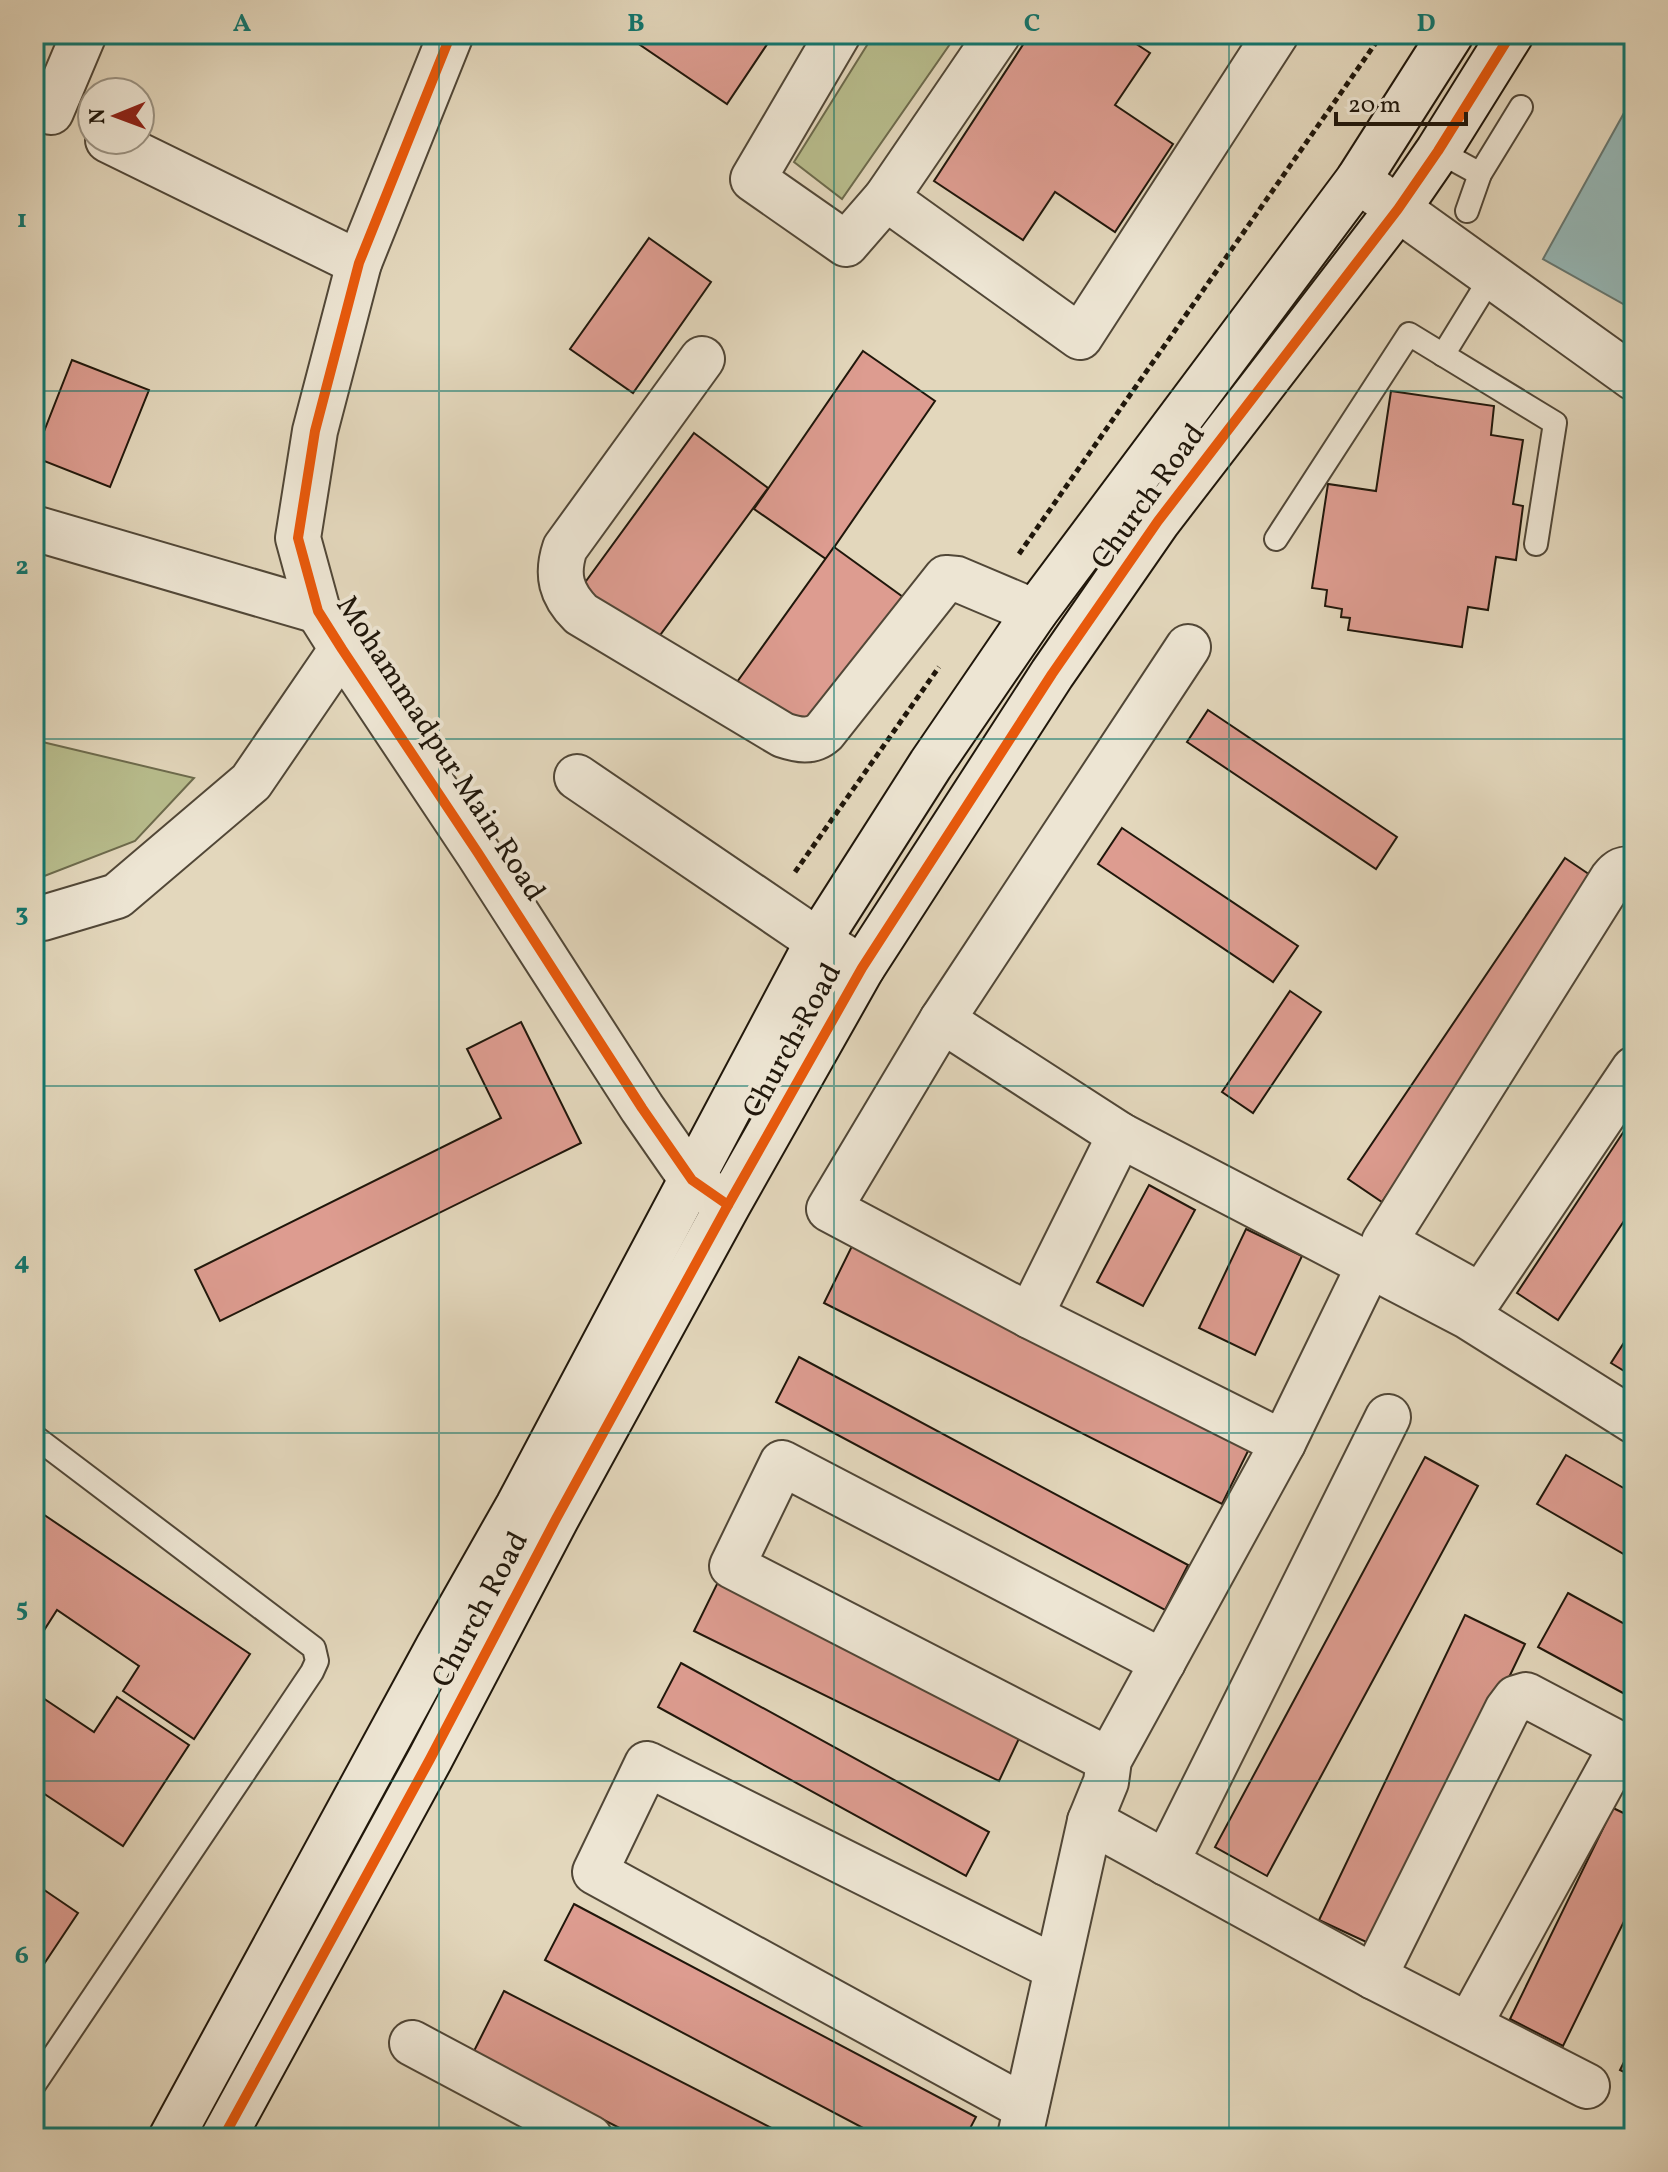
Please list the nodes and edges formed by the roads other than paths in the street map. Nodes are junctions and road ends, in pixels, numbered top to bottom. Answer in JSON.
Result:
{"nodes":[{"id":1,"x":84,"y":34,"type":"edge"},
{"id":2,"x":451,"y":34,"type":"edge"},
{"id":3,"x":838,"y":34,"type":"edge"},
{"id":4,"x":998,"y":34,"type":"edge"},
{"id":5,"x":1276,"y":34,"type":"edge"},
{"id":6,"x":1451,"y":34,"type":"edge"},
{"id":7,"x":1511,"y":34,"type":"edge"},
{"id":8,"x":1521,"y":107,"type":"dead end"},
{"id":9,"x":43,"y":108,"type":"edge"},
{"id":10,"x":76,"y":124,"type":"edge"},
{"id":11,"x":1438,"y":151,"type":"junction"},
{"id":12,"x":141,"y":156,"type":"edge"},
{"id":13,"x":1480,"y":174,"type":"junction"},
{"id":14,"x":1358,"y":180,"type":"junction"},
{"id":15,"x":886,"y":198,"type":"junction"},
{"id":16,"x":1398,"y":209,"type":"junction"},
{"id":17,"x":1467,"y":211,"type":"dead end"},
{"id":18,"x":359,"y":263,"type":"junction"},
{"id":19,"x":1491,"y":277,"type":"junction"},
{"id":20,"x":1443,"y":355,"type":"junction"},
{"id":21,"x":702,"y":359,"type":"dead end"},
{"id":22,"x":1634,"y":378,"type":"edge"},
{"id":23,"x":34,"y":528,"type":"edge"},
{"id":24,"x":1276,"y":539,"type":"dead end"},
{"id":25,"x":1536,"y":544,"type":"dead end"},
{"id":26,"x":318,"y":611,"type":"junction"},
{"id":27,"x":1035,"y":612,"type":"junction"},
{"id":28,"x":1188,"y":647,"type":"dead end"},
{"id":29,"x":342,"y":649,"type":"junction"},
{"id":30,"x":577,"y":777,"type":"dead end"},
{"id":31,"x":1634,"y":871,"type":"edge"},
{"id":32,"x":34,"y":919,"type":"edge"},
{"id":33,"x":818,"y":941,"type":"junction"},
{"id":34,"x":862,"y":968,"type":"junction"},
{"id":35,"x":942,"y":1020,"type":"junction"},
{"id":36,"x":1634,"y":1069,"type":"edge"},
{"id":37,"x":1120,"y":1135,"type":"junction"},
{"id":38,"x":692,"y":1180,"type":"junction"},
{"id":39,"x":728,"y":1205,"type":"junction"},
{"id":40,"x":1391,"y":1268,"type":"junction"},
{"id":41,"x":1030,"y":1316,"type":"junction"},
{"id":42,"x":1388,"y":1417,"type":"dead end"},
{"id":43,"x":1634,"y":1421,"type":"edge"},
{"id":44,"x":34,"y":1436,"type":"edge"},
{"id":45,"x":1283,"y":1443,"type":"junction"},
{"id":46,"x":1163,"y":1662,"type":"junction"},
{"id":47,"x":1628,"y":1749,"type":"edge"},
{"id":48,"x":1109,"y":1760,"type":"junction"},
{"id":49,"x":1090,"y":1821,"type":"junction"},
{"id":50,"x":1166,"y":1863,"type":"junction"},
{"id":51,"x":1056,"y":1968,"type":"junction"},
{"id":52,"x":1374,"y":1977,"type":"junction"},
{"id":53,"x":1469,"y":2025,"type":"junction"},
{"id":54,"x":412,"y":2043,"type":"dead end"},
{"id":55,"x":34,"y":2085,"type":"edge"},
{"id":56,"x":1587,"y":2086,"type":"dead end"},
{"id":57,"x":1023,"y":2123,"type":"edge"},
{"id":58,"x":171,"y":2138,"type":"edge"},
{"id":59,"x":223,"y":2138,"type":"edge"},
{"id":60,"x":590,"y":2138,"type":"edge"}],
"edges":[{"from":1,"to":9,"type":"street"},
{"from":2,"to":18,"type":"street","name":"Mohammadpur Main Road"},
{"from":3,"to":15,"type":"street"},
{"from":4,"to":15,"type":"street"},
{"from":5,"to":15,"type":"street"},
{"from":6,"to":14,"type":"street","name":"Church Road"},
{"from":7,"to":11,"type":"street","name":"Church Road"},
{"from":8,"to":13,"type":"lane"},
{"from":9,"to":10,"type":"street"},
{"from":11,"to":13,"type":"lane"},
{"from":11,"to":16,"type":"street","name":"Church Road"},
{"from":12,"to":18,"type":"street"},
{"from":13,"to":17,"type":"lane"},
{"from":14,"to":16,"type":"street"},
{"from":14,"to":27,"type":"street","name":"Church Road"},
{"from":16,"to":19,"type":"street"},
{"from":16,"to":34,"type":"street","name":"Church Road"},
{"from":18,"to":26,"type":"street","name":"Mohammadpur Main Road"},
{"from":19,"to":20,"type":"lane"},
{"from":19,"to":22,"type":"street"},
{"from":20,"to":24,"type":"lane"},
{"from":20,"to":25,"type":"lane"},
{"from":21,"to":27,"type":"street"},
{"from":23,"to":26,"type":"street"},
{"from":26,"to":29,"type":"street","name":"Mohammadpur Main Road"},
{"from":27,"to":33,"type":"street","name":"Church Road"},
{"from":28,"to":35,"type":"street"},
{"from":29,"to":32,"type":"street"},
{"from":29,"to":38,"type":"street","name":"Mohammadpur Main Road"},
{"from":30,"to":33,"type":"street"},
{"from":31,"to":40,"type":"street"},
{"from":33,"to":34,"type":"street"},
{"from":33,"to":38,"type":"street","name":"Church Road"},
{"from":34,"to":39,"type":"street","name":"Church Road"},
{"from":35,"to":37,"type":"street"},
{"from":35,"to":41,"type":"street"},
{"from":36,"to":40,"type":"street"},
{"from":37,"to":40,"type":"street"},
{"from":37,"to":41,"type":"street"},
{"from":38,"to":39,"type":"street"},
{"from":38,"to":58,"type":"street","name":"Church Road"},
{"from":39,"to":59,"type":"street","name":"Church Road"},
{"from":40,"to":43,"type":"street"},
{"from":40,"to":45,"type":"street"},
{"from":41,"to":45,"type":"street"},
{"from":42,"to":50,"type":"street"},
{"from":44,"to":55,"type":"lane"},
{"from":45,"to":46,"type":"street"},
{"from":46,"to":48,"type":"street"},
{"from":46,"to":48,"type":"street"},
{"from":47,"to":52,"type":"street"},
{"from":47,"to":53,"type":"street"},
{"from":48,"to":49,"type":"street"},
{"from":49,"to":50,"type":"street"},
{"from":49,"to":51,"type":"street"},
{"from":50,"to":52,"type":"street"},
{"from":51,"to":57,"type":"street"},
{"from":51,"to":57,"type":"street"},
{"from":52,"to":53,"type":"street"},
{"from":53,"to":56,"type":"street"},
{"from":54,"to":60,"type":"street"}]}
